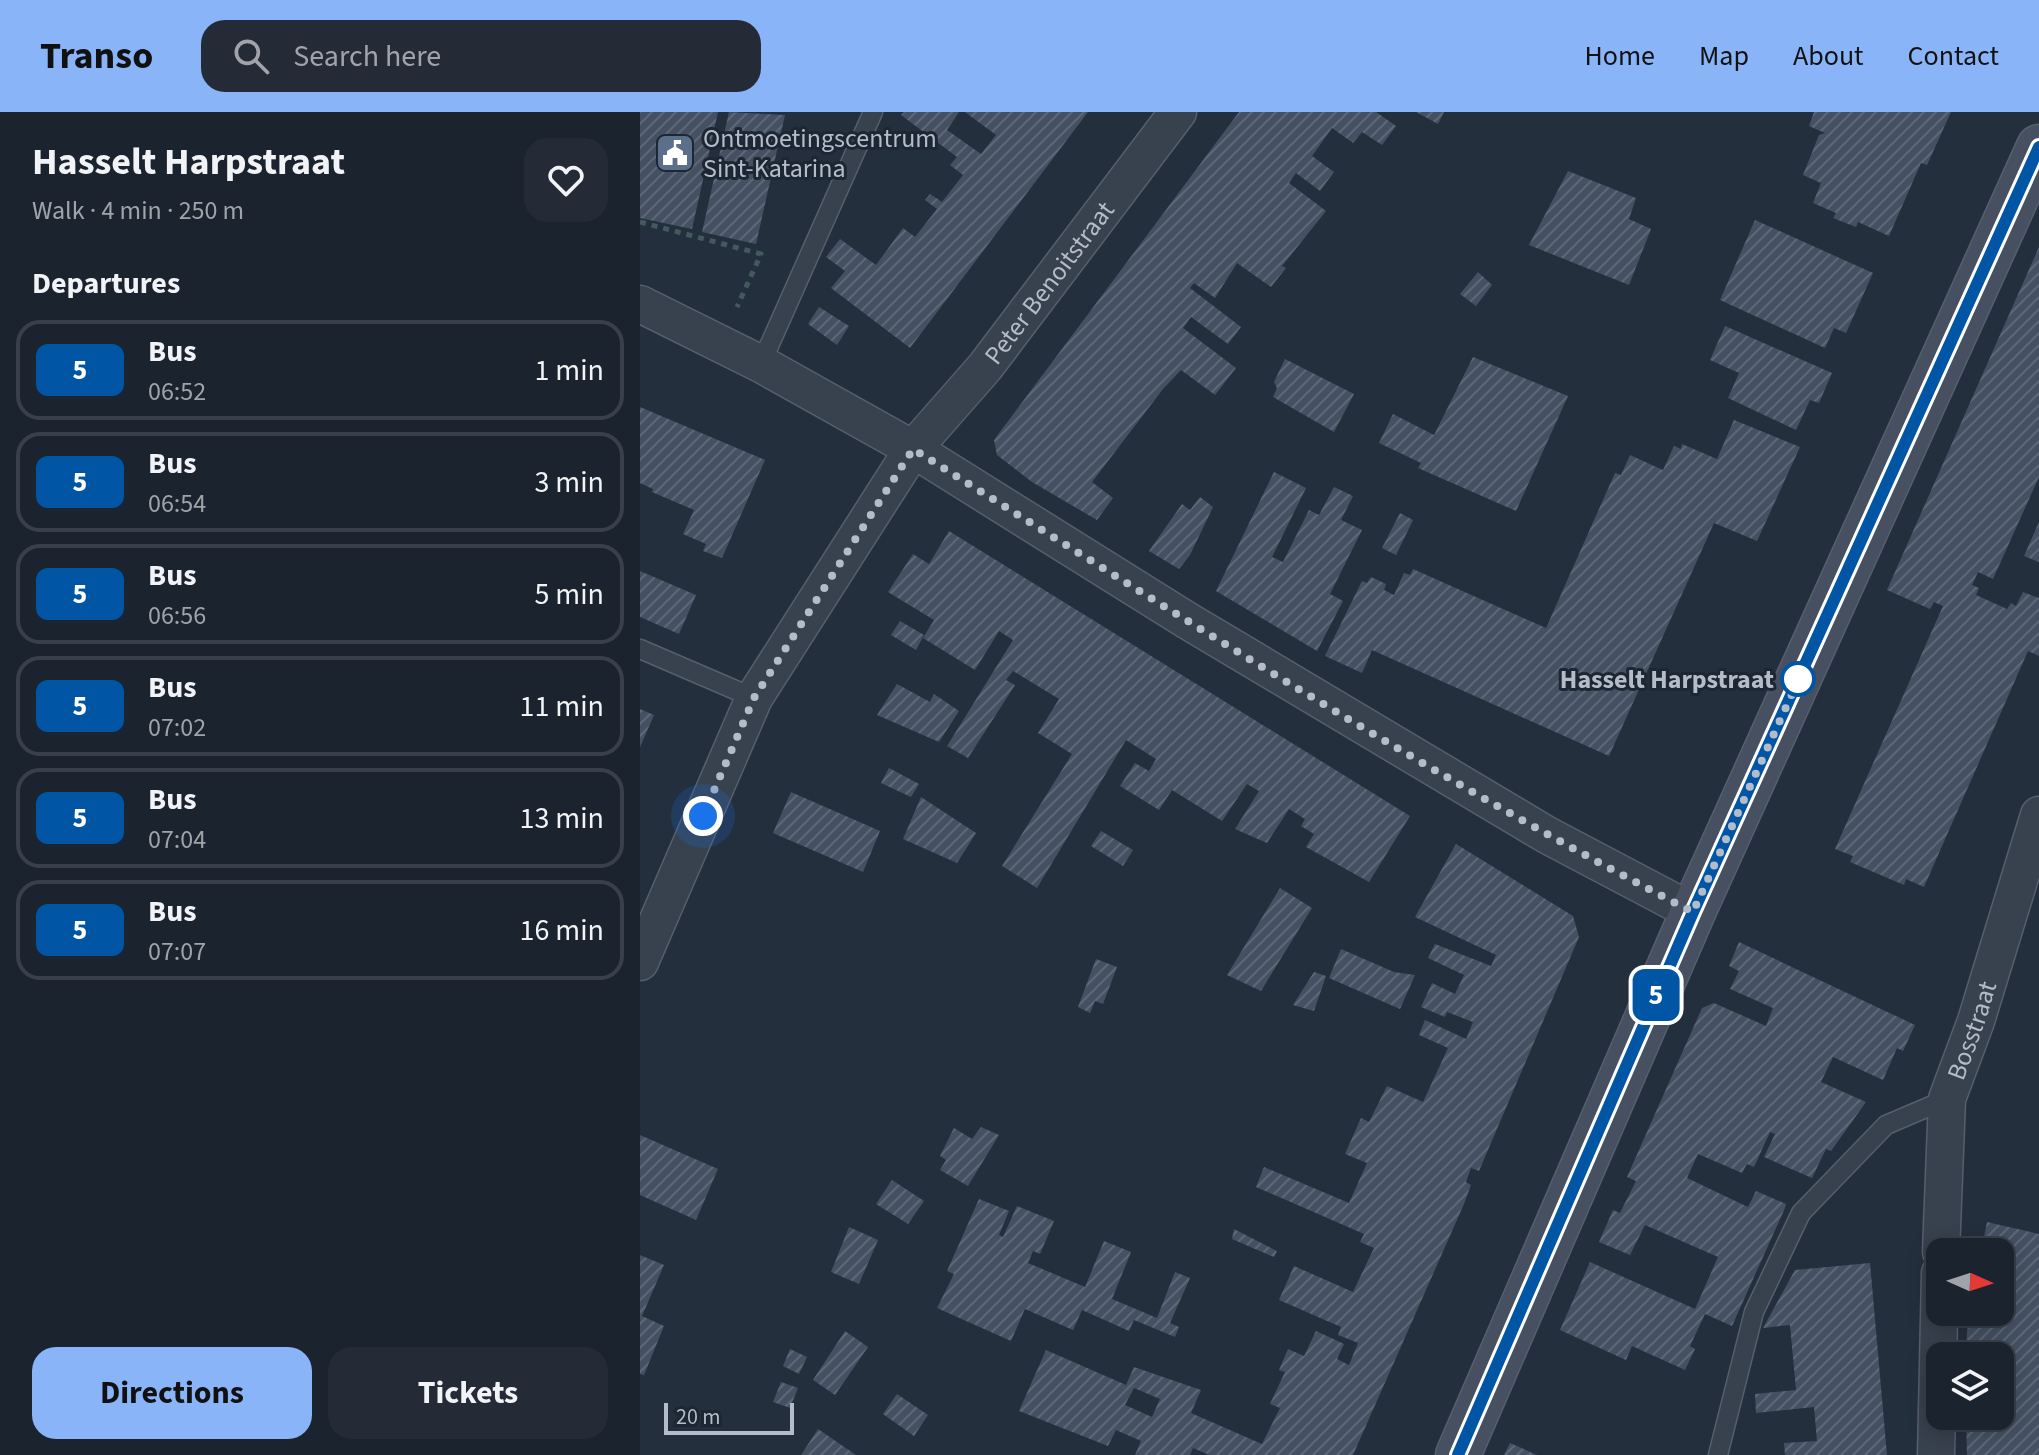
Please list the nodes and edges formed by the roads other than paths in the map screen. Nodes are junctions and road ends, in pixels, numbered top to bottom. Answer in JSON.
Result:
{"nodes":[{"id":1,"x":873,"y":112,"type":"edge"},
{"id":2,"x":1178,"y":112,"type":"edge"},
{"id":3,"x":2039,"y":147,"type":"edge"},
{"id":4,"x":640,"y":304,"type":"edge"},
{"id":5,"x":761,"y":364,"type":"junction"},
{"id":6,"x":913,"y":449,"type":"junction"},
{"id":7,"x":640,"y":649,"type":"edge"},
{"id":8,"x":754,"y":698,"type":"junction"},
{"id":9,"x":2039,"y":815,"type":"edge"},
{"id":10,"x":1693,"y":912,"type":"junction"},
{"id":11,"x":640,"y":962,"type":"edge"},
{"id":12,"x":1947,"y":1099,"type":"junction"},
{"id":13,"x":1942,"y":1238,"type":"edge"},
{"id":14,"x":1939,"y":1326,"type":"edge"},
{"id":15,"x":1458,"y":1455,"type":"edge"},
{"id":16,"x":1718,"y":1455,"type":"edge"},
{"id":17,"x":1936,"y":1455,"type":"edge"}],
"edges":[{"from":1,"to":5,"type":"lane"},
{"from":2,"to":6,"type":"street","name":"Peter Benoitstraat"},
{"from":3,"to":10,"type":"main road"},
{"from":4,"to":5,"type":"street"},
{"from":5,"to":6,"type":"street"},
{"from":6,"to":8,"type":"street","name":"Peter Benoitstraat"},
{"from":6,"to":10,"type":"street"},
{"from":7,"to":8,"type":"lane"},
{"from":8,"to":11,"type":"street","name":"Peter Benoitstraat"},
{"from":9,"to":12,"type":"street","name":"Bosstraat"},
{"from":10,"to":15,"type":"main road"},
{"from":12,"to":13,"type":"street","name":"Bosstraat"},
{"from":12,"to":16,"type":"lane"},
{"from":14,"to":17,"type":"street"}]}
